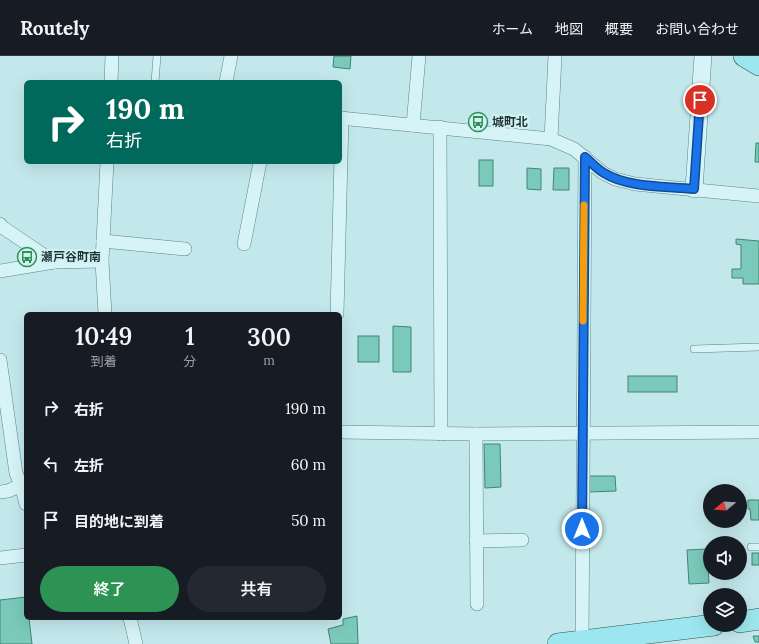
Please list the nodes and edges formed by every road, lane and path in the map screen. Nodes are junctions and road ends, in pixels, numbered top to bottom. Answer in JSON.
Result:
{"nodes":[{"id":1,"x":112,"y":56,"type":"edge"},
{"id":2,"x":157,"y":56,"type":"edge"},
{"id":3,"x":231,"y":56,"type":"edge"},
{"id":4,"x":419,"y":56,"type":"edge"},
{"id":5,"x":555,"y":56,"type":"edge"},
{"id":6,"x":703,"y":56,"type":"edge"},
{"id":7,"x":744,"y":56,"type":"edge"},
{"id":8,"x":759,"y":65,"type":"edge"},
{"id":9,"x":111,"y":80,"type":"edge"},
{"id":10,"x":156,"y":80,"type":"edge"},
{"id":11,"x":226,"y":80,"type":"edge"},
{"id":12,"x":342,"y":118,"type":"edge"},
{"id":13,"x":413,"y":125,"type":"junction"},
{"id":14,"x":440,"y":127,"type":"junction"},
{"id":15,"x":551,"y":138,"type":"junction"},
{"id":16,"x":585,"y":157,"type":"junction"},
{"id":17,"x":107,"y":164,"type":"edge"},
{"id":18,"x":260,"y":164,"type":"edge"},
{"id":19,"x":340,"y":164,"type":"edge"},
{"id":20,"x":694,"y":189,"type":"junction"},
{"id":21,"x":759,"y":196,"type":"edge"},
{"id":22,"x":0,"y":224,"type":"edge"},
{"id":23,"x":103,"y":241,"type":"junction"},
{"id":24,"x":244,"y":244,"type":"dead end"},
{"id":25,"x":185,"y":249,"type":"dead end"},
{"id":26,"x":102,"y":261,"type":"junction"},
{"id":27,"x":54,"y":262,"type":"junction"},
{"id":28,"x":0,"y":271,"type":"edge"},
{"id":29,"x":105,"y":312,"type":"edge"},
{"id":30,"x":338,"y":312,"type":"edge"},
{"id":31,"x":759,"y":347,"type":"edge"},
{"id":32,"x":694,"y":349,"type":"dead end"},
{"id":33,"x":0,"y":360,"type":"edge"},
{"id":34,"x":342,"y":432,"type":"edge"},
{"id":35,"x":759,"y":432,"type":"edge"},
{"id":36,"x":582,"y":433,"type":"junction"},
{"id":37,"x":441,"y":434,"type":"junction"},
{"id":38,"x":476,"y":434,"type":"junction"},
{"id":39,"x":24,"y":484,"type":"edge"},
{"id":40,"x":0,"y":492,"type":"edge"},
{"id":41,"x":522,"y":540,"type":"dead end"},
{"id":42,"x":476,"y":541,"type":"junction"},
{"id":43,"x":751,"y":547,"type":"dead end"},
{"id":44,"x":759,"y":547,"type":"edge"},
{"id":45,"x":24,"y":555,"type":"edge"},
{"id":46,"x":0,"y":558,"type":"edge"},
{"id":47,"x":477,"y":604,"type":"dead end"},
{"id":48,"x":759,"y":619,"type":"edge"},
{"id":49,"x":130,"y":620,"type":"edge"},
{"id":50,"x":747,"y":621,"type":"edge"},
{"id":51,"x":703,"y":626,"type":"edge"},
{"id":52,"x":582,"y":643,"type":"edge"},
{"id":53,"x":136,"y":644,"type":"edge"},
{"id":54,"x":558,"y":644,"type":"edge"}],
"edges":[{"from":1,"to":9,"type":"street"},
{"from":2,"to":10,"type":"lane"},
{"from":3,"to":11,"type":"street"},
{"from":4,"to":13,"type":"street"},
{"from":5,"to":15,"type":"street"},
{"from":6,"to":20,"type":"street"},
{"from":7,"to":8,"type":"main road"},
{"from":12,"to":13,"type":"street"},
{"from":13,"to":14,"type":"street"},
{"from":14,"to":15,"type":"street"},
{"from":14,"to":37,"type":"street"},
{"from":15,"to":16,"type":"street"},
{"from":16,"to":20,"type":"street"},
{"from":16,"to":36,"type":"street"},
{"from":17,"to":23,"type":"street"},
{"from":18,"to":24,"type":"street"},
{"from":19,"to":30,"type":"street"},
{"from":20,"to":21,"type":"street"},
{"from":22,"to":27,"type":"street"},
{"from":23,"to":25,"type":"street"},
{"from":23,"to":26,"type":"street"},
{"from":26,"to":27,"type":"street"},
{"from":26,"to":29,"type":"street"},
{"from":27,"to":28,"type":"street"},
{"from":31,"to":32,"type":"lane"},
{"from":33,"to":39,"type":"street"},
{"from":34,"to":37,"type":"street"},
{"from":35,"to":36,"type":"street"},
{"from":36,"to":38,"type":"street"},
{"from":36,"to":52,"type":"street"},
{"from":37,"to":38,"type":"street"},
{"from":38,"to":42,"type":"street"},
{"from":39,"to":40,"type":"street"},
{"from":41,"to":42,"type":"street"},
{"from":42,"to":47,"type":"street"},
{"from":43,"to":44,"type":"lane"},
{"from":45,"to":46,"type":"street"},
{"from":48,"to":50,"type":"main road"},
{"from":49,"to":53,"type":"street"},
{"from":51,"to":52,"type":"main road"},
{"from":52,"to":54,"type":"main road"}]}
